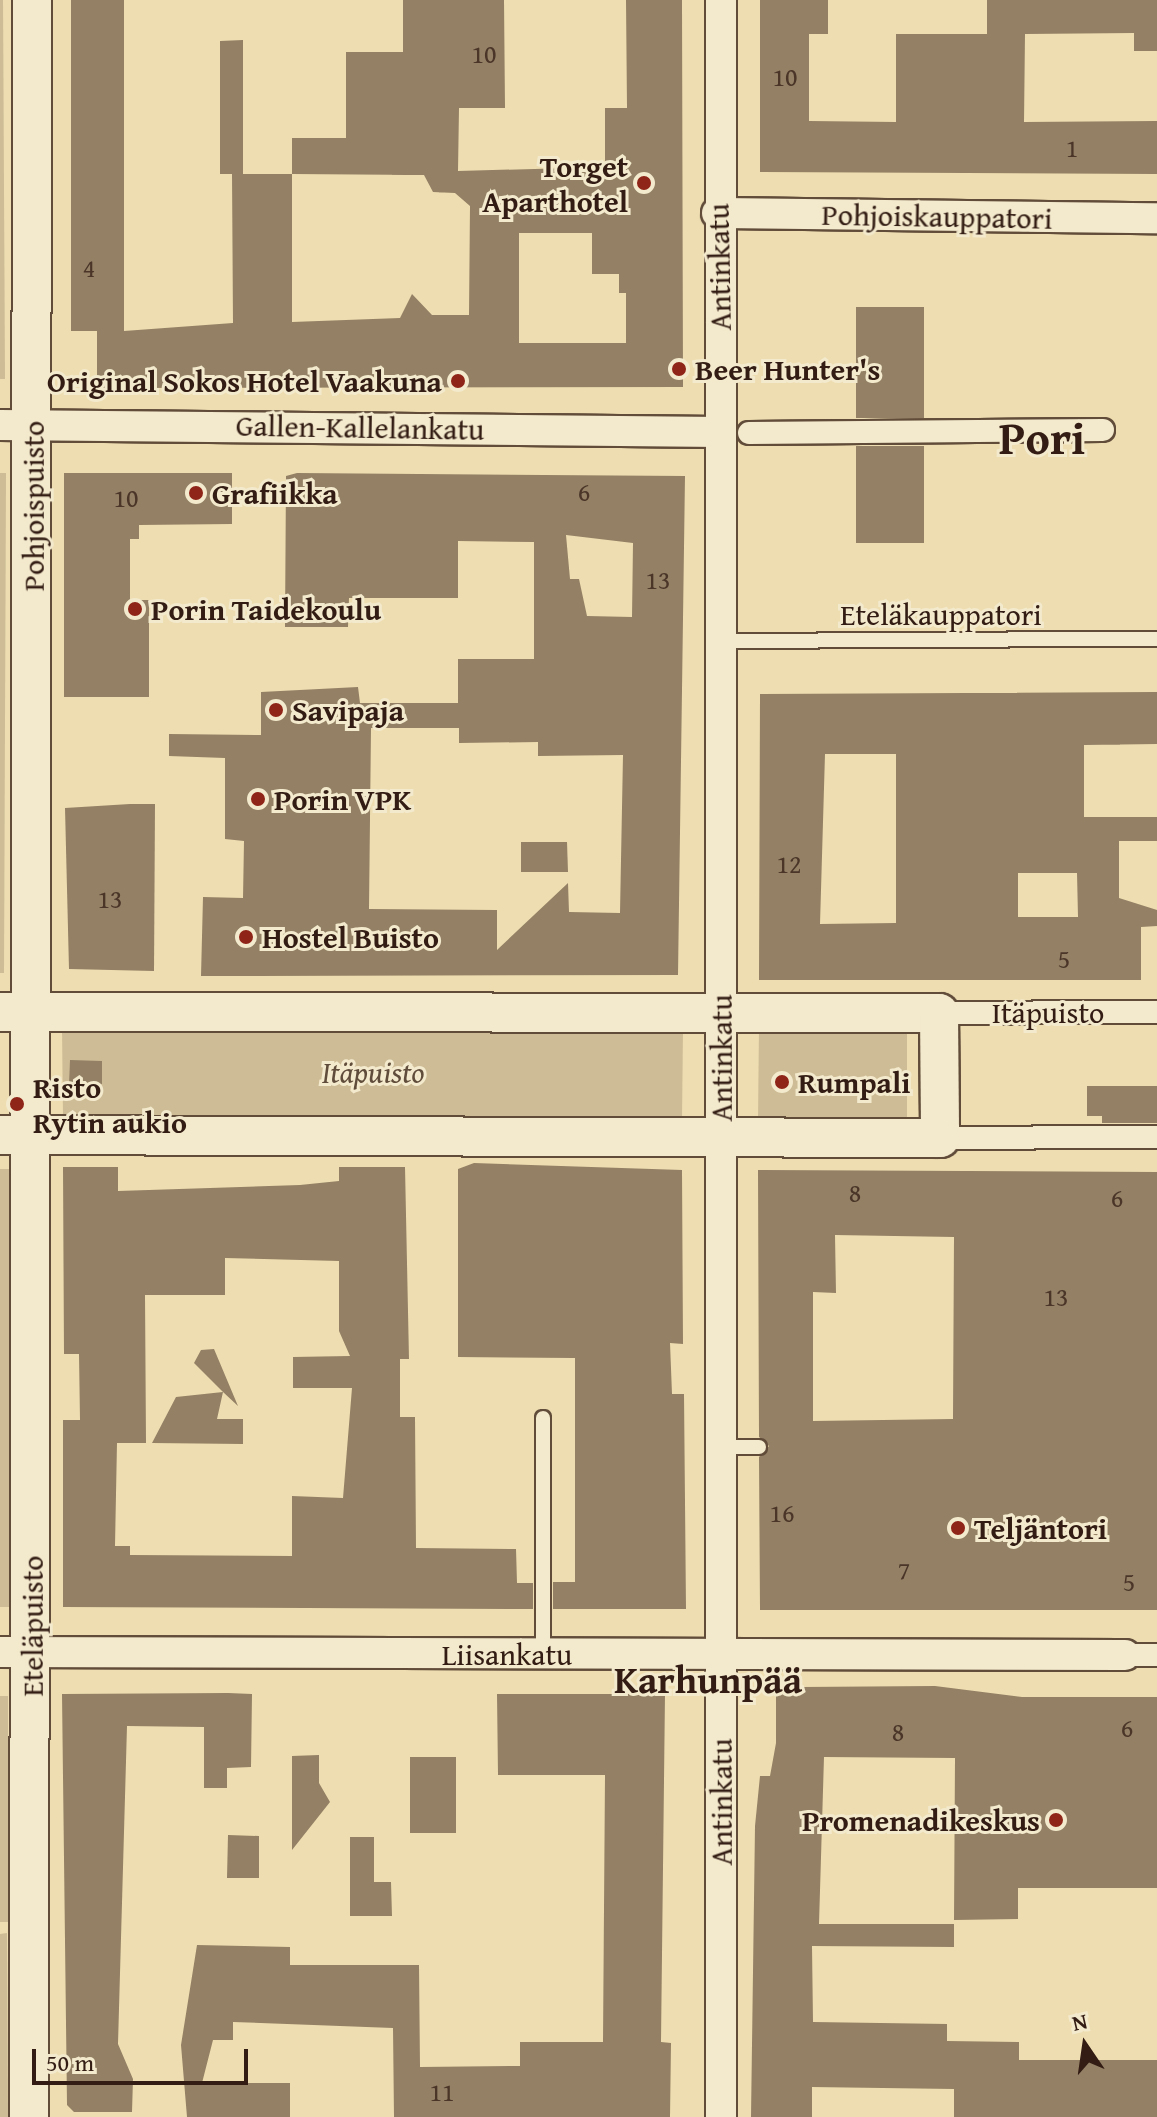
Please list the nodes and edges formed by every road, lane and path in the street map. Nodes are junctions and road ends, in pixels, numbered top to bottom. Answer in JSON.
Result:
{"nodes":[{"id":1,"x":32,"y":0,"type":"edge"},
{"id":2,"x":721,"y":0,"type":"edge"},
{"id":3,"x":717,"y":213,"type":"junction"},
{"id":4,"x":1157,"y":218,"type":"edge"},
{"id":5,"x":16,"y":425,"type":"edge"},
{"id":6,"x":1103,"y":430,"type":"dead end"},
{"id":7,"x":734,"y":432,"type":"junction"},
{"id":8,"x":1157,"y":639,"type":"edge"},
{"id":9,"x":724,"y":641,"type":"junction"},
{"id":10,"x":17,"y":1012,"type":"edge"},
{"id":11,"x":721,"y":1012,"type":"junction"},
{"id":12,"x":1157,"y":1012,"type":"edge"},
{"id":13,"x":939,"y":1013,"type":"junction"},
{"id":14,"x":16,"y":1135,"type":"edge"},
{"id":15,"x":1157,"y":1137,"type":"edge"},
{"id":16,"x":721,"y":1138,"type":"junction"},
{"id":17,"x":940,"y":1138,"type":"junction"},
{"id":18,"x":543,"y":1418,"type":"dead end"},
{"id":19,"x":722,"y":1447,"type":"junction"},
{"id":20,"x":759,"y":1447,"type":"dead end"},
{"id":21,"x":16,"y":1652,"type":"edge"},
{"id":22,"x":543,"y":1654,"type":"junction"},
{"id":23,"x":722,"y":1654,"type":"junction"},
{"id":24,"x":1125,"y":1655,"type":"joint"},
{"id":25,"x":1157,"y":1655,"type":"edge"},
{"id":26,"x":29,"y":2117,"type":"edge"},
{"id":27,"x":721,"y":2117,"type":"edge"}],
"edges":[{"from":1,"to":5,"type":"street","name":"Pohjoispuisto"},
{"from":2,"to":3,"type":"street","name":"Antinkatu"},
{"from":3,"to":4,"type":"street","name":"Pohjoiskauppatori"},
{"from":3,"to":7,"type":"street","name":"Antinkatu"},
{"from":5,"to":7,"type":"street","name":"Gallen-Kallelankatu"},
{"from":5,"to":10,"type":"street","name":"Pohjoispuisto"},
{"from":6,"to":7,"type":"street"},
{"from":7,"to":9,"type":"street","name":"Antinkatu"},
{"from":8,"to":9,"type":"lane","name":"Eteläkauppatori"},
{"from":9,"to":11,"type":"street","name":"Antinkatu"},
{"from":10,"to":11,"type":"street","name":"Itäpuisto"},
{"from":10,"to":14,"type":"street","name":"Pohjoispuisto"},
{"from":11,"to":13,"type":"street","name":"Itäpuisto"},
{"from":11,"to":16,"type":"street","name":"Antinkatu"},
{"from":12,"to":13,"type":"street","name":"Itäpuisto"},
{"from":13,"to":17,"type":"street"},
{"from":14,"to":16,"type":"street"},
{"from":14,"to":21,"type":"street","name":"Eteläpuisto"},
{"from":15,"to":17,"type":"street"},
{"from":16,"to":17,"type":"street"},
{"from":16,"to":19,"type":"street","name":"Antinkatu"},
{"from":18,"to":22,"type":"lane"},
{"from":19,"to":20,"type":"lane"},
{"from":19,"to":23,"type":"street","name":"Antinkatu"},
{"from":21,"to":22,"type":"street","name":"Liisankatu"},
{"from":21,"to":26,"type":"street","name":"Eteläpuisto"},
{"from":22,"to":23,"type":"street","name":"Liisankatu"},
{"from":23,"to":24,"type":"street","name":"Liisankatu"},
{"from":23,"to":27,"type":"street","name":"Antinkatu"},
{"from":24,"to":25,"type":"street","name":"Liisankatu"}]}
